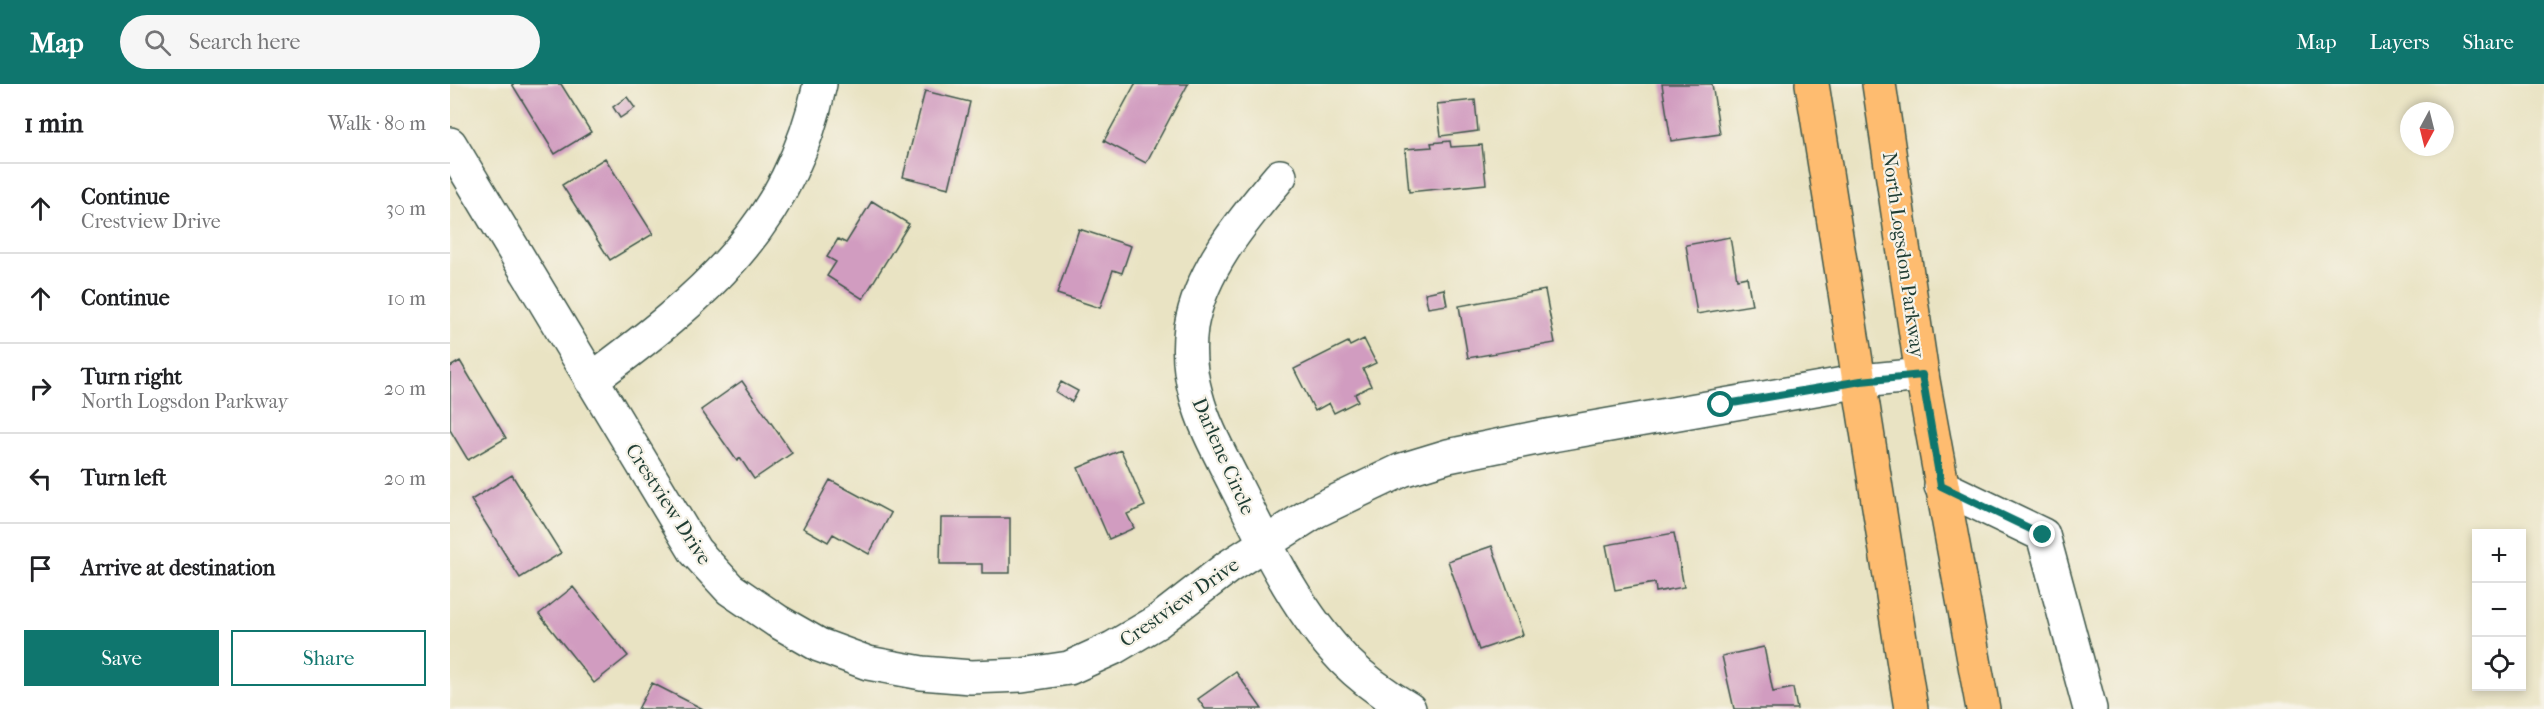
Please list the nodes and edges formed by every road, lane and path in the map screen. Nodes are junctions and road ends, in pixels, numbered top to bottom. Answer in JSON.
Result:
{"nodes":[{"id":1,"x":820,"y":84,"type":"edge"},
{"id":2,"x":1812,"y":84,"type":"edge"},
{"id":3,"x":1879,"y":84,"type":"edge"},
{"id":4,"x":450,"y":144,"type":"edge"},
{"id":5,"x":1280,"y":176,"type":"dead end"},
{"id":6,"x":1922,"y":375,"type":"junction"},
{"id":7,"x":591,"y":380,"type":"junction"},
{"id":8,"x":1861,"y":381,"type":"junction"},
{"id":9,"x":1941,"y":486,"type":"junction"},
{"id":10,"x":1265,"y":544,"type":"junction"},
{"id":11,"x":1409,"y":709,"type":"edge"},
{"id":12,"x":1911,"y":709,"type":"edge"},
{"id":13,"x":1983,"y":709,"type":"edge"},
{"id":14,"x":2090,"y":709,"type":"edge"}],
"edges":[{"from":1,"to":7,"type":"street"},
{"from":2,"to":8,"type":"main road"},
{"from":3,"to":6,"type":"main road","name":"North Logsdon Parkway"},
{"from":4,"to":7,"type":"street","name":"Crestview Drive"},
{"from":5,"to":10,"type":"street","name":"Darlene Circle"},
{"from":6,"to":8,"type":"street","name":"Crestview Drive"},
{"from":6,"to":9,"type":"main road","name":"North Logsdon Parkway"},
{"from":7,"to":10,"type":"street","name":"Crestview Drive"},
{"from":8,"to":10,"type":"street","name":"Crestview Drive"},
{"from":8,"to":12,"type":"main road"},
{"from":9,"to":13,"type":"main road","name":"North Logsdon Parkway"},
{"from":9,"to":14,"type":"street"},
{"from":10,"to":11,"type":"street","name":"Darlene Circle"}]}
